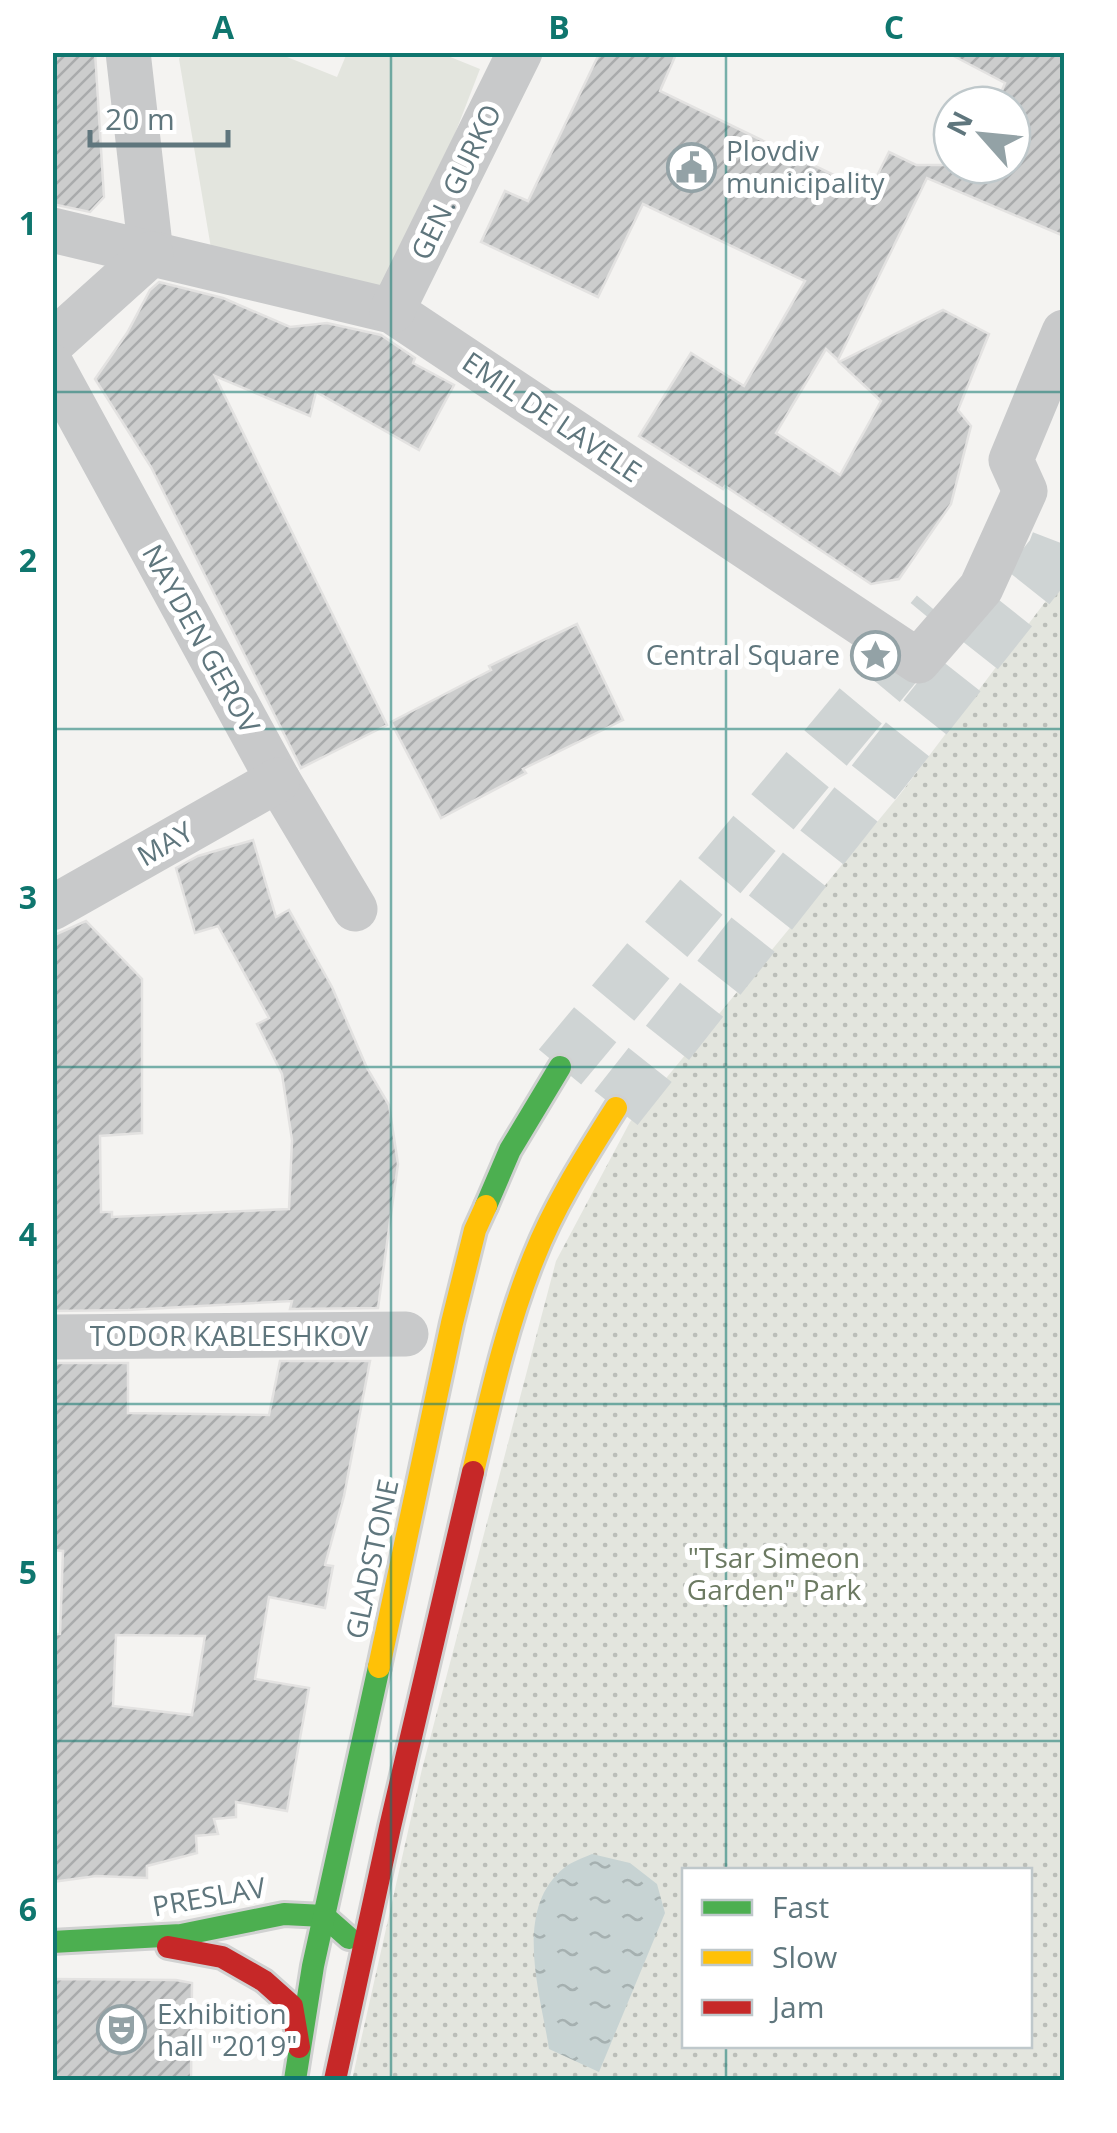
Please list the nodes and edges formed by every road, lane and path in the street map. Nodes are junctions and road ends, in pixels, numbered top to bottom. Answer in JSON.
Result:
{"nodes":[{"id":1,"x":128,"y":52,"type":"edge"},
{"id":2,"x":520,"y":52,"type":"edge"},
{"id":3,"x":52,"y":230,"type":"edge"},
{"id":4,"x":151,"y":254,"type":"junction"},
{"id":5,"x":392,"y":310,"type":"junction"},
{"id":6,"x":1064,"y":332,"type":"edge"},
{"id":7,"x":52,"y":343,"type":"edge"},
{"id":8,"x":52,"y":366,"type":"edge"},
{"id":9,"x":278,"y":780,"type":"junction"},
{"id":10,"x":52,"y":908,"type":"edge"},
{"id":11,"x":355,"y":909,"type":"dead end"},
{"id":12,"x":560,"y":1067,"type":"tunnel mouth"},
{"id":13,"x":616,"y":1108,"type":"tunnel mouth"},
{"id":14,"x":406,"y":1334,"type":"dead end"},
{"id":15,"x":52,"y":1337,"type":"edge"},
{"id":16,"x":324,"y":1916,"type":"junction"},
{"id":17,"x":130,"y":1940,"type":"junction"},
{"id":18,"x":52,"y":1942,"type":"edge"},
{"id":19,"x":362,"y":1950,"type":"junction"},
{"id":20,"x":299,"y":2046,"type":"junction"},
{"id":21,"x":295,"y":2080,"type":"edge"},
{"id":22,"x":335,"y":2080,"type":"edge"}],
"edges":[{"from":1,"to":4,"type":"street"},
{"from":2,"to":5,"type":"street","name":"GEN. GURKO"},
{"from":3,"to":4,"type":"street"},
{"from":4,"to":5,"type":"street","name":"EMIL DE LAVELE"},
{"from":4,"to":7,"type":"street"},
{"from":5,"to":6,"type":"street","name":"EMIL DE LAVELE"},
{"from":8,"to":9,"type":"street","name":"NAYDEN GEROV"},
{"from":9,"to":10,"type":"street","name":"MAY"},
{"from":9,"to":11,"type":"street","name":"NAYDEN GEROV"},
{"from":12,"to":16,"type":"main road","name":"GLADSTONE"},
{"from":13,"to":19,"type":"main road"},
{"from":14,"to":15,"type":"street","name":"TODOR KABLESHKOV"},
{"from":16,"to":17,"type":"main road","name":"PRESLAV"},
{"from":16,"to":19,"type":"main road"},
{"from":16,"to":20,"type":"main road","name":"GLADSTONE"},
{"from":17,"to":18,"type":"main road","name":"PRESLAV"},
{"from":17,"to":20,"type":"main road"},
{"from":19,"to":22,"type":"main road"},
{"from":20,"to":21,"type":"main road","name":"GLADSTONE"}]}
